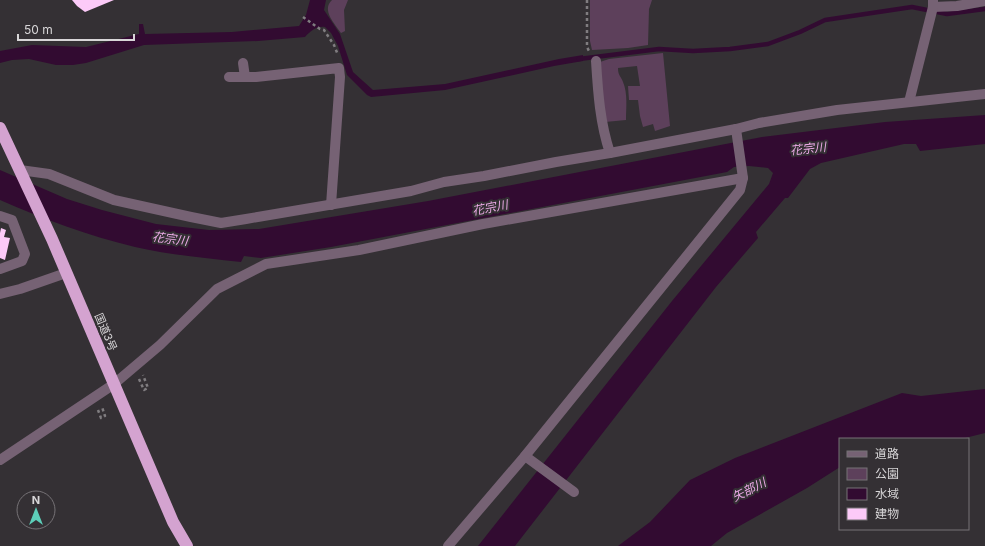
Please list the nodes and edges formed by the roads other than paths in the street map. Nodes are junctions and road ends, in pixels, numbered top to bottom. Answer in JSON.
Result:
{"nodes":[{"id":1,"x":985,"y":1,"type":"edge"},
{"id":2,"x":933,"y":4,"type":"edge"},
{"id":3,"x":596,"y":61,"type":"road end"},
{"id":4,"x":243,"y":63,"type":"dead end"},
{"id":5,"x":245,"y":77,"type":"junction"},
{"id":6,"x":229,"y":78,"type":"dead end"},
{"id":7,"x":985,"y":94,"type":"edge"},
{"id":8,"x":909,"y":102,"type":"junction"},
{"id":9,"x":0,"y":128,"type":"edge"},
{"id":10,"x":736,"y":129,"type":"junction"},
{"id":11,"x":610,"y":153,"type":"junction"},
{"id":12,"x":22,"y":172,"type":"junction"},
{"id":13,"x":743,"y":178,"type":"junction"},
{"id":14,"x":331,"y":205,"type":"junction"},
{"id":15,"x":0,"y":216,"type":"edge"},
{"id":16,"x":0,"y":269,"type":"edge"},
{"id":17,"x":66,"y":273,"type":"junction"},
{"id":18,"x":0,"y":294,"type":"edge"},
{"id":19,"x":114,"y":384,"type":"junction"},
{"id":20,"x":525,"y":456,"type":"junction"},
{"id":21,"x":0,"y":460,"type":"edge"},
{"id":22,"x":574,"y":492,"type":"dead end"},
{"id":23,"x":187,"y":546,"type":"edge"},
{"id":24,"x":448,"y":546,"type":"edge"}],
"edges":[{"from":1,"to":2,"type":"street"},
{"from":2,"to":8,"type":"street"},
{"from":3,"to":11,"type":"street"},
{"from":4,"to":5,"type":"street"},
{"from":5,"to":6,"type":"street"},
{"from":5,"to":14,"type":"street"},
{"from":7,"to":8,"type":"street"},
{"from":8,"to":10,"type":"street"},
{"from":9,"to":12,"type":"highway","name":"国道3号"},
{"from":10,"to":11,"type":"street"},
{"from":10,"to":13,"type":"street"},
{"from":11,"to":14,"type":"street"},
{"from":12,"to":14,"type":"street"},
{"from":12,"to":17,"type":"highway","name":"国道3号"},
{"from":13,"to":19,"type":"street"},
{"from":13,"to":20,"type":"street"},
{"from":15,"to":16,"type":"street"},
{"from":17,"to":18,"type":"street"},
{"from":17,"to":19,"type":"highway","name":"国道3号"},
{"from":19,"to":21,"type":"street"},
{"from":19,"to":23,"type":"highway","name":"国道3号"},
{"from":20,"to":22,"type":"street"},
{"from":20,"to":24,"type":"street"}]}
